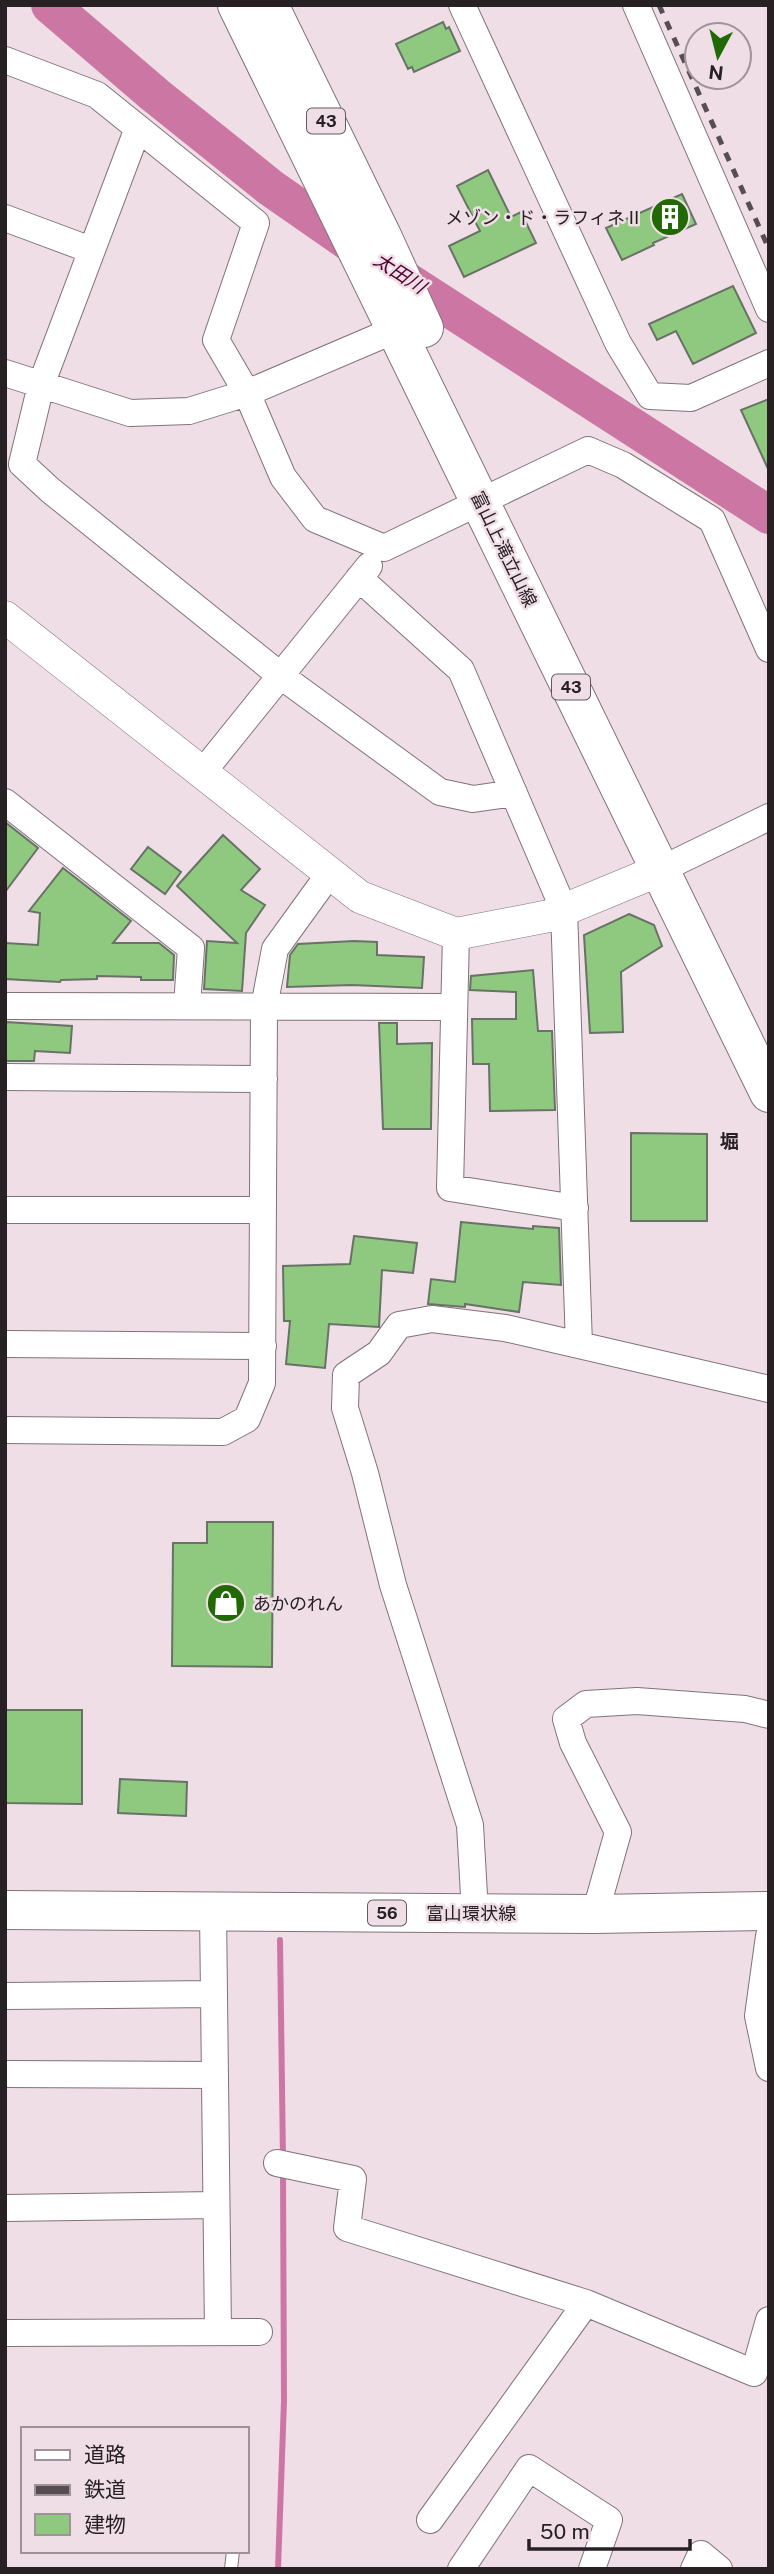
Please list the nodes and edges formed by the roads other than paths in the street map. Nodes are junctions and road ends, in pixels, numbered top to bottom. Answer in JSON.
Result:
{"nodes":[{"id":1,"x":237,"y":5,"type":"edge"},
{"id":2,"x":269,"y":5,"type":"edge"},
{"id":3,"x":636,"y":5,"type":"edge"},
{"id":4,"x":471,"y":8,"type":"edge"},
{"id":5,"x":5,"y":60,"type":"edge"},
{"id":6,"x":138,"y":128,"type":"junction"},
{"id":7,"x":5,"y":218,"type":"edge"},
{"id":8,"x":92,"y":250,"type":"junction"},
{"id":9,"x":769,"y":309,"type":"edge"},
{"id":10,"x":407,"y":321,"type":"junction"},
{"id":11,"x":769,"y":363,"type":"edge"},
{"id":12,"x":5,"y":373,"type":"edge"},
{"id":13,"x":41,"y":385,"type":"junction"},
{"id":14,"x":247,"y":393,"type":"junction"},
{"id":15,"x":493,"y":496,"type":"junction"},
{"id":16,"x":384,"y":548,"type":"junction"},
{"id":17,"x":359,"y":578,"type":"junction"},
{"id":18,"x":5,"y":617,"type":"edge"},
{"id":19,"x":769,"y":649,"type":"edge"},
{"id":20,"x":281,"y":676,"type":"junction"},
{"id":21,"x":202,"y":773,"type":"junction"},
{"id":22,"x":514,"y":793,"type":"junction"},
{"id":23,"x":5,"y":802,"type":"edge"},
{"id":24,"x":769,"y":817,"type":"edge"},
{"id":25,"x":671,"y":864,"type":"junction"},
{"id":26,"x":330,"y":873,"type":"junction"},
{"id":27,"x":564,"y":910,"type":"junction"},
{"id":28,"x":456,"y":934,"type":"junction"},
{"id":29,"x":5,"y":1006,"type":"edge"},
{"id":30,"x":187,"y":1006,"type":"junction"},
{"id":31,"x":264,"y":1007,"type":"junction"},
{"id":32,"x":454,"y":1007,"type":"junction"},
{"id":33,"x":769,"y":1034,"type":"edge"},
{"id":34,"x":5,"y":1077,"type":"edge"},
{"id":35,"x":264,"y":1079,"type":"junction"},
{"id":36,"x":769,"y":1093,"type":"edge"},
{"id":37,"x":575,"y":1208,"type":"junction"},
{"id":38,"x":5,"y":1210,"type":"edge"},
{"id":39,"x":263,"y":1210,"type":"junction"},
{"id":40,"x":5,"y":1344,"type":"edge"},
{"id":41,"x":579,"y":1345,"type":"junction"},
{"id":42,"x":262,"y":1346,"type":"junction"},
{"id":43,"x":769,"y":1390,"type":"edge"},
{"id":44,"x":5,"y":1430,"type":"edge"},
{"id":45,"x":769,"y":1716,"type":"edge"},
{"id":46,"x":5,"y":1910,"type":"edge"},
{"id":47,"x":213,"y":1911,"type":"junction"},
{"id":48,"x":769,"y":1911,"type":"edge"},
{"id":49,"x":475,"y":1913,"type":"junction"},
{"id":50,"x":595,"y":1914,"type":"junction"},
{"id":51,"x":769,"y":1936,"type":"edge"},
{"id":52,"x":214,"y":1994,"type":"junction"},
{"id":53,"x":5,"y":1996,"type":"edge"},
{"id":54,"x":769,"y":2068,"type":"edge"},
{"id":55,"x":5,"y":2074,"type":"edge"},
{"id":56,"x":215,"y":2075,"type":"junction"},
{"id":57,"x":277,"y":2163,"type":"dead end"},
{"id":58,"x":216,"y":2205,"type":"junction"},
{"id":59,"x":5,"y":2208,"type":"edge"},
{"id":60,"x":586,"y":2303,"type":"junction"},
{"id":61,"x":769,"y":2320,"type":"edge"},
{"id":62,"x":218,"y":2332,"type":"junction"},
{"id":63,"x":259,"y":2332,"type":"dead end"},
{"id":64,"x":5,"y":2333,"type":"edge"},
{"id":65,"x":429,"y":2520,"type":"dead end"},
{"id":66,"x":461,"y":2569,"type":"edge"},
{"id":67,"x":592,"y":2569,"type":"edge"},
{"id":68,"x":694,"y":2569,"type":"edge"},
{"id":69,"x":719,"y":2569,"type":"edge"}],
"edges":[{"from":1,"to":10,"type":"main road","name":"富山上滝立山線","number":"43"},
{"from":2,"to":10,"type":"main road","name":"富山上滝立山線","number":"43"},
{"from":3,"to":9,"type":"street"},
{"from":4,"to":11,"type":"street"},
{"from":5,"to":6,"type":"street"},
{"from":6,"to":8,"type":"street"},
{"from":6,"to":14,"type":"street"},
{"from":7,"to":8,"type":"street"},
{"from":8,"to":13,"type":"street"},
{"from":10,"to":14,"type":"street"},
{"from":10,"to":15,"type":"main road","name":"富山上滝立山線","number":"43"},
{"from":12,"to":13,"type":"street"},
{"from":13,"to":14,"type":"street"},
{"from":13,"to":20,"type":"street"},
{"from":14,"to":16,"type":"street"},
{"from":15,"to":16,"type":"street"},
{"from":15,"to":19,"type":"street"},
{"from":15,"to":25,"type":"main road","name":"富山上滝立山線","number":"43"},
{"from":16,"to":17,"type":"street"},
{"from":17,"to":20,"type":"street"},
{"from":17,"to":22,"type":"street"},
{"from":18,"to":21,"type":"street"},
{"from":20,"to":21,"type":"street"},
{"from":20,"to":22,"type":"street"},
{"from":21,"to":26,"type":"street"},
{"from":22,"to":27,"type":"street"},
{"from":23,"to":30,"type":"street"},
{"from":24,"to":25,"type":"street"},
{"from":25,"to":27,"type":"street"},
{"from":25,"to":33,"type":"main road","name":"富山上滝立山線","number":"43"},
{"from":25,"to":36,"type":"main road","name":"富山上滝立山線","number":"43"},
{"from":26,"to":28,"type":"street"},
{"from":26,"to":31,"type":"street"},
{"from":27,"to":28,"type":"street"},
{"from":27,"to":37,"type":"street"},
{"from":28,"to":32,"type":"street"},
{"from":29,"to":30,"type":"street"},
{"from":30,"to":31,"type":"street"},
{"from":31,"to":32,"type":"street"},
{"from":31,"to":35,"type":"street"},
{"from":32,"to":37,"type":"street"},
{"from":34,"to":35,"type":"street"},
{"from":35,"to":39,"type":"street"},
{"from":37,"to":41,"type":"street"},
{"from":38,"to":39,"type":"street"},
{"from":39,"to":42,"type":"street"},
{"from":40,"to":42,"type":"street"},
{"from":41,"to":43,"type":"street"},
{"from":41,"to":49,"type":"street"},
{"from":42,"to":44,"type":"street"},
{"from":45,"to":50,"type":"street"},
{"from":46,"to":47,"type":"main road","name":"富山環状線","number":"56"},
{"from":47,"to":49,"type":"main road","name":"富山環状線","number":"56"},
{"from":47,"to":52,"type":"street"},
{"from":48,"to":50,"type":"main road","name":"富山環状線","number":"56"},
{"from":49,"to":50,"type":"main road","name":"富山環状線","number":"56"},
{"from":51,"to":54,"type":"street"},
{"from":52,"to":53,"type":"street"},
{"from":52,"to":56,"type":"street"},
{"from":55,"to":56,"type":"street"},
{"from":56,"to":58,"type":"street"},
{"from":57,"to":60,"type":"street"},
{"from":58,"to":59,"type":"street"},
{"from":58,"to":62,"type":"street"},
{"from":60,"to":61,"type":"street"},
{"from":60,"to":65,"type":"street"},
{"from":62,"to":63,"type":"street"},
{"from":62,"to":64,"type":"street"},
{"from":66,"to":67,"type":"street"},
{"from":68,"to":69,"type":"street"}]}
